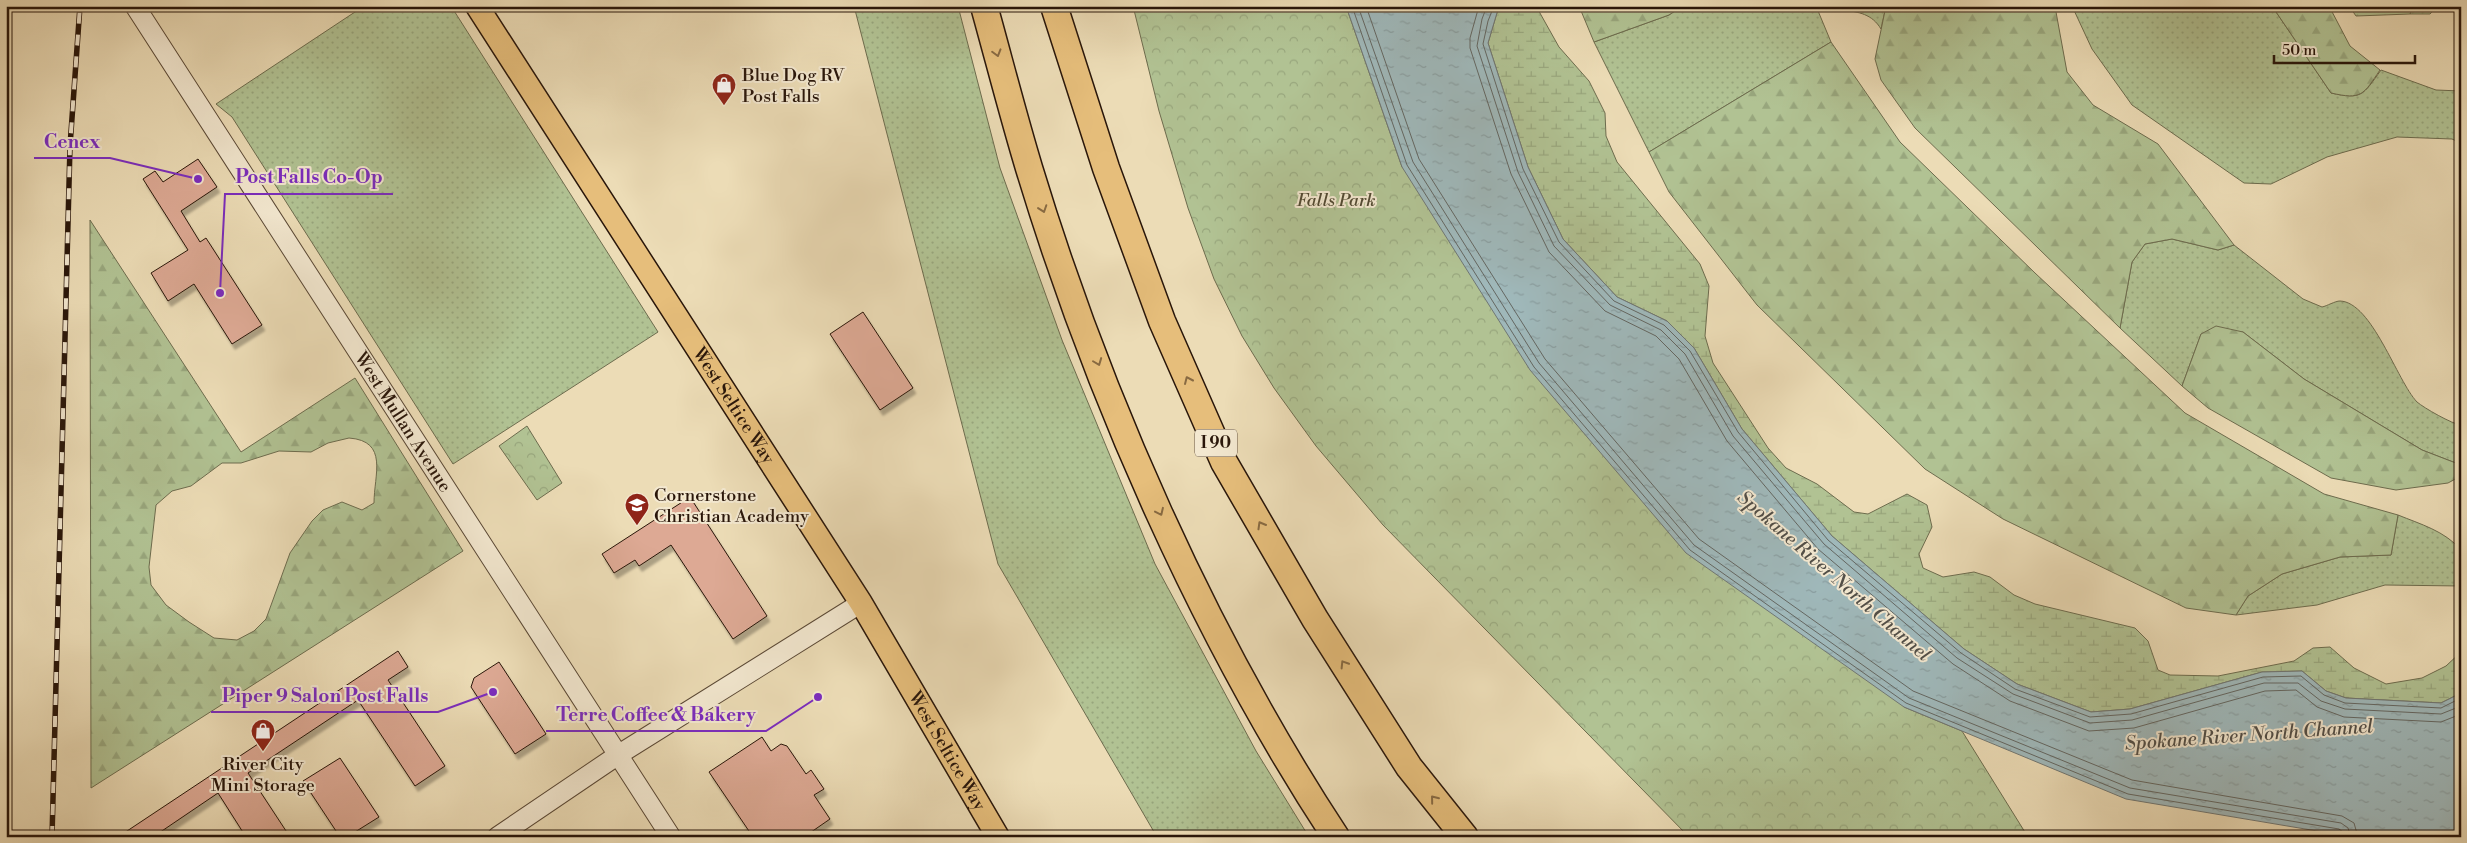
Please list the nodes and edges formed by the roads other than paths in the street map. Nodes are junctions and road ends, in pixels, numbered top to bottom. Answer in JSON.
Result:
{"nodes":[{"id":1,"x":135,"y":6,"type":"edge"},
{"id":2,"x":477,"y":6,"type":"edge"},
{"id":3,"x":984,"y":6,"type":"edge"},
{"id":4,"x":1054,"y":6,"type":"edge"},
{"id":5,"x":861,"y":604,"type":"junction"},
{"id":6,"x":618,"y":755,"type":"junction"},
{"id":7,"x":497,"y":837,"type":"edge"},
{"id":8,"x":671,"y":837,"type":"edge"},
{"id":9,"x":998,"y":837,"type":"edge"},
{"id":10,"x":1336,"y":837,"type":"edge"},
{"id":11,"x":1465,"y":837,"type":"edge"}],
"edges":[{"from":1,"to":6,"type":"street","name":"West Mullan Avenue"},
{"from":2,"to":5,"type":"main road","name":"West Seltice Way"},
{"from":3,"to":10,"type":"highway","one_way":true},
{"from":11,"to":4,"type":"highway","number":"I 90","one_way":true},
{"from":5,"to":6,"type":"street"},
{"from":5,"to":9,"type":"main road","name":"West Seltice Way"},
{"from":6,"to":7,"type":"street"},
{"from":6,"to":8,"type":"street","name":"West Mullan Avenue"}]}
